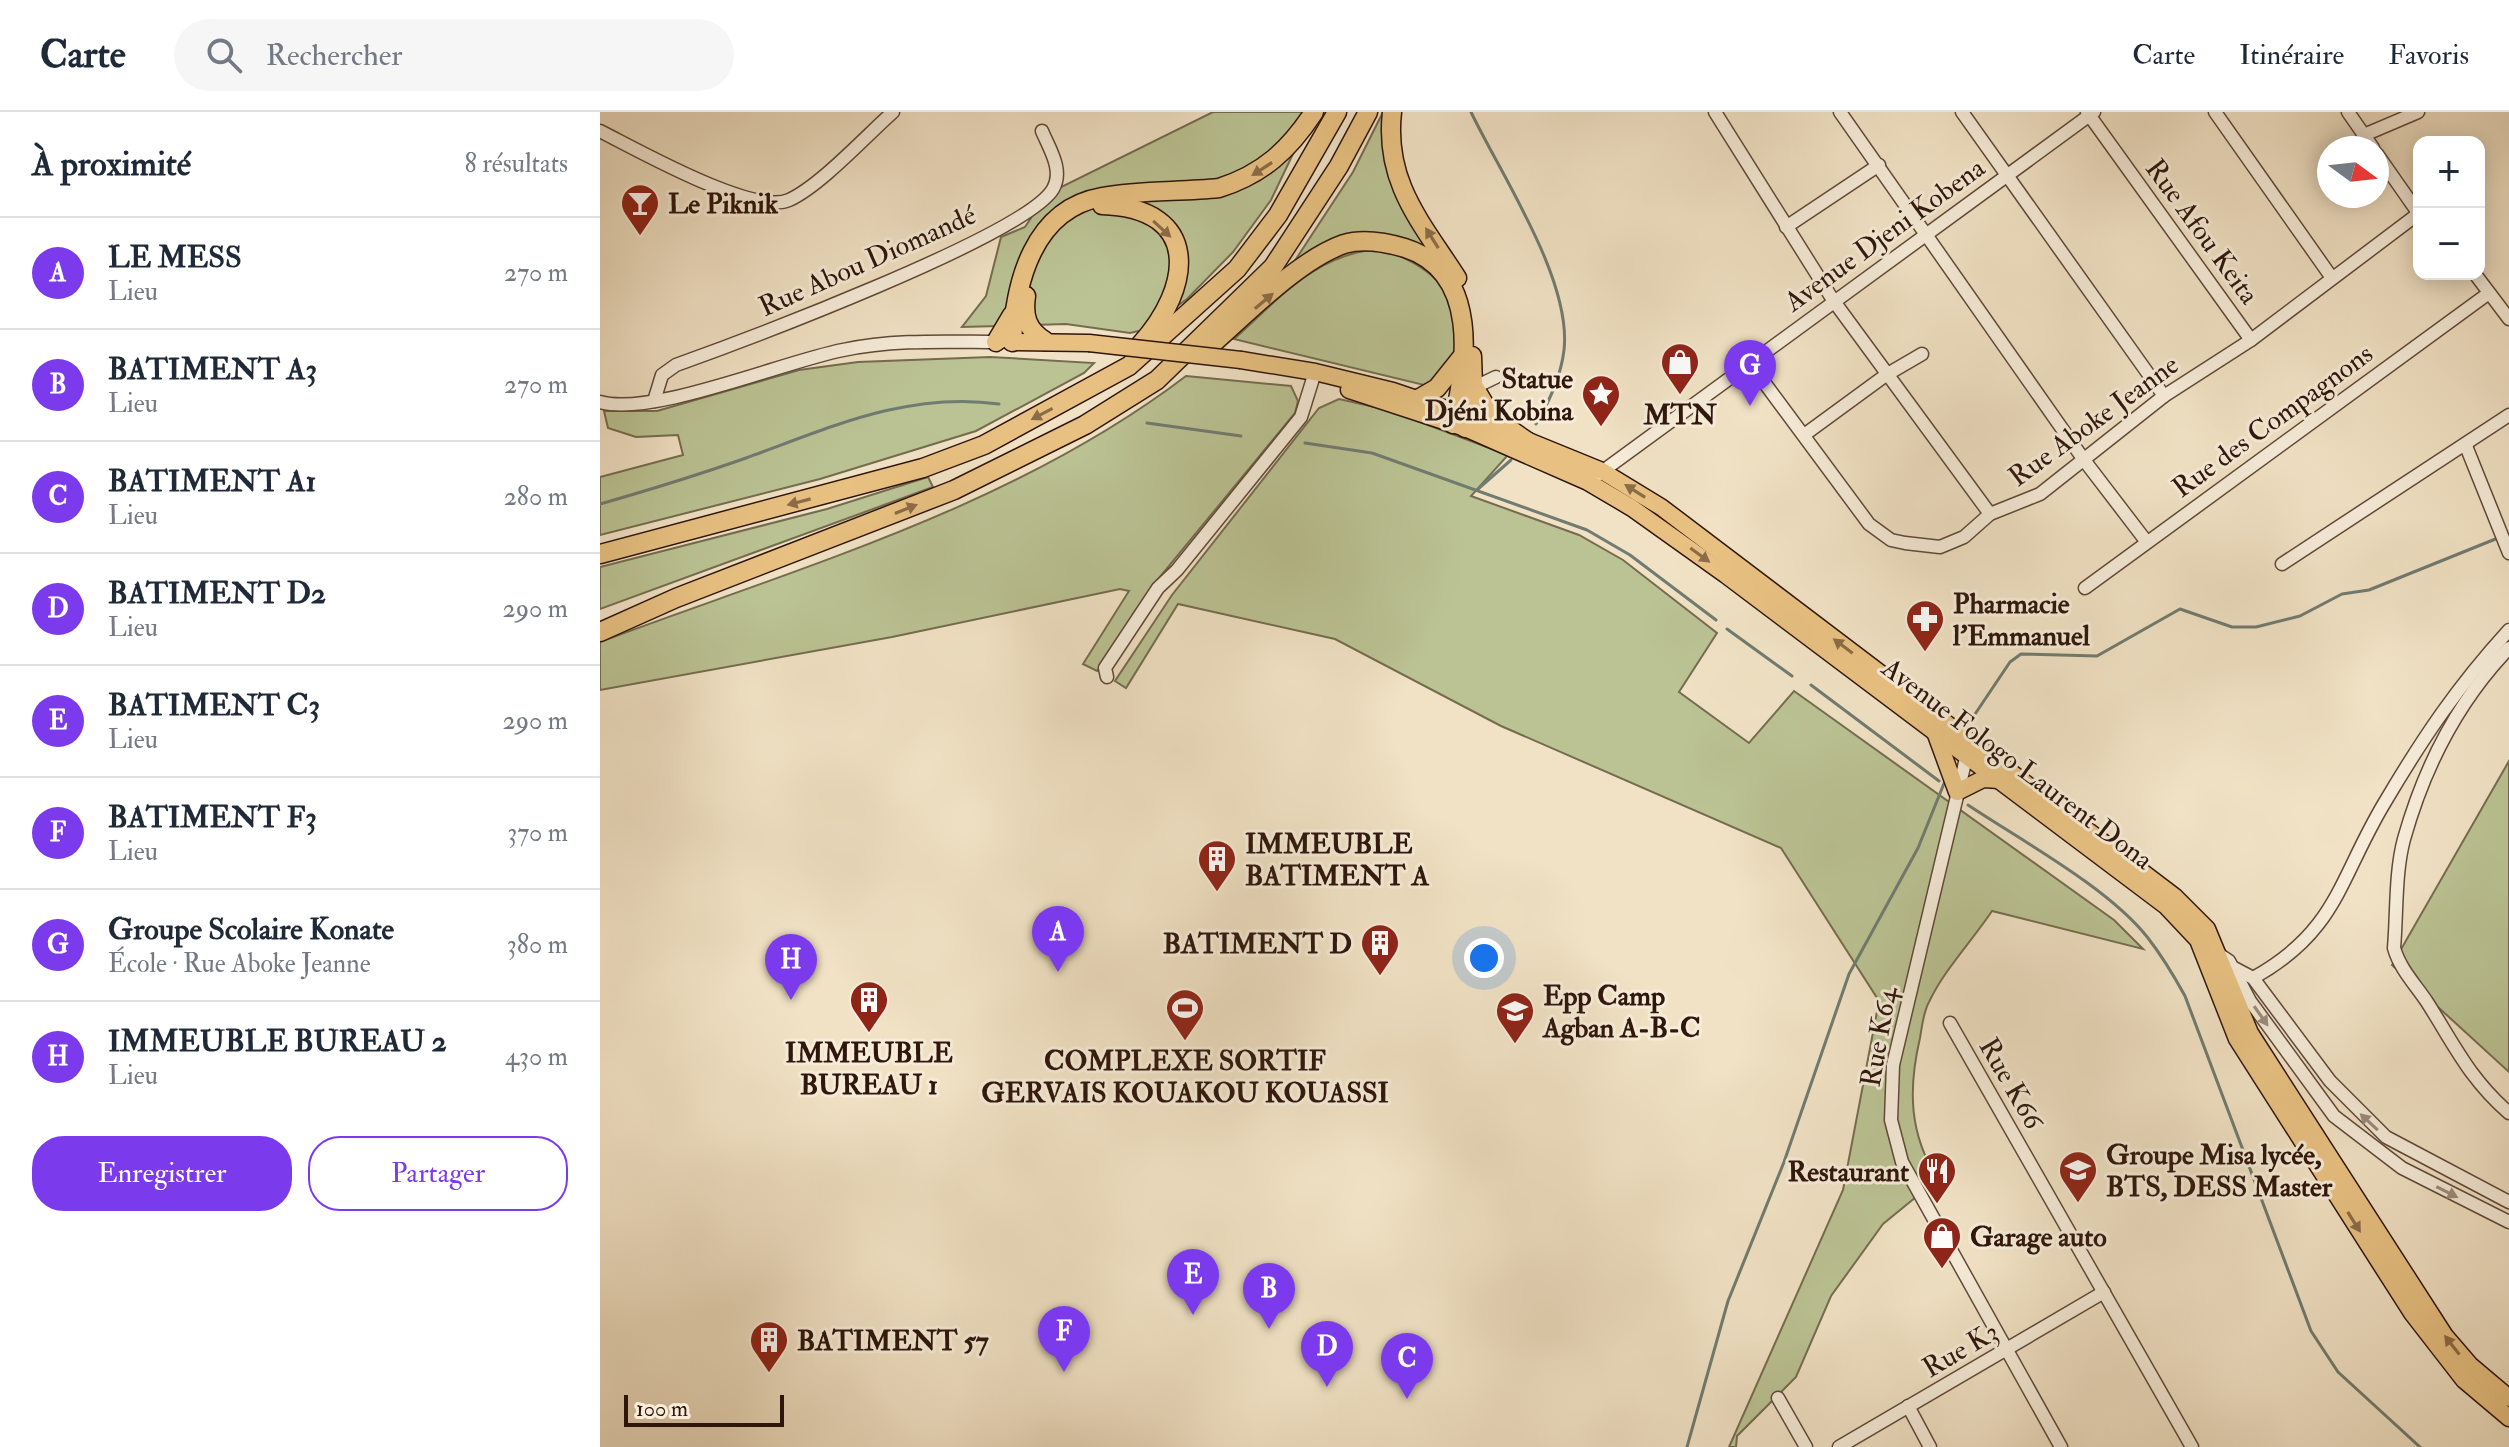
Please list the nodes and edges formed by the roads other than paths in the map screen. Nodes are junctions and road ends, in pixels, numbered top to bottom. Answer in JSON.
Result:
{"nodes":[{"id":1,"x":893,"y":112,"type":"edge"},
{"id":2,"x":1314,"y":112,"type":"edge"},
{"id":3,"x":1337,"y":112,"type":"edge"},
{"id":4,"x":1368,"y":112,"type":"edge"},
{"id":5,"x":1392,"y":112,"type":"edge"},
{"id":6,"x":1715,"y":112,"type":"edge"},
{"id":7,"x":1840,"y":112,"type":"edge"},
{"id":8,"x":1962,"y":112,"type":"edge"},
{"id":9,"x":2215,"y":112,"type":"edge"},
{"id":10,"x":2348,"y":112,"type":"edge"},
{"id":11,"x":2418,"y":112,"type":"edge"},
{"id":12,"x":2090,"y":113,"type":"edge"},
{"id":13,"x":600,"y":131,"type":"edge"},
{"id":14,"x":1042,"y":131,"type":"dead end"},
{"id":15,"x":2364,"y":135,"type":"joint"},
{"id":16,"x":1879,"y":165,"type":"junction"},
{"id":17,"x":2389,"y":171,"type":"edge"},
{"id":18,"x":2007,"y":175,"type":"junction"},
{"id":19,"x":2415,"y":208,"type":"edge"},
{"id":20,"x":2413,"y":218,"type":"edge"},
{"id":21,"x":1786,"y":227,"type":"junction"},
{"id":22,"x":1925,"y":234,"type":"junction"},
{"id":23,"x":2332,"y":278,"type":"junction"},
{"id":24,"x":2479,"y":280,"type":"edge"},
{"id":25,"x":2489,"y":293,"type":"junction"},
{"id":26,"x":1833,"y":300,"type":"junction"},
{"id":27,"x":1018,"y":313,"type":"junction"},
{"id":28,"x":2509,"y":319,"type":"edge"},
{"id":29,"x":2251,"y":340,"type":"junction"},
{"id":30,"x":1045,"y":341,"type":"junction"},
{"id":31,"x":1011,"y":342,"type":"junction"},
{"id":32,"x":1922,"y":354,"type":"dead end"},
{"id":33,"x":1463,"y":356,"type":"junction"},
{"id":34,"x":1749,"y":362,"type":"junction"},
{"id":35,"x":1886,"y":375,"type":"junction"},
{"id":36,"x":1111,"y":377,"type":"junction"},
{"id":37,"x":1314,"y":377,"type":"junction"},
{"id":38,"x":1496,"y":377,"type":"dead end"},
{"id":39,"x":1157,"y":380,"type":"junction"},
{"id":40,"x":1473,"y":385,"type":"junction"},
{"id":41,"x":2164,"y":396,"type":"junction"},
{"id":42,"x":1418,"y":399,"type":"junction"},
{"id":43,"x":654,"y":401,"type":"junction"},
{"id":44,"x":600,"y":402,"type":"edge"},
{"id":45,"x":2509,"y":415,"type":"edge"},
{"id":46,"x":1460,"y":420,"type":"junction"},
{"id":47,"x":1804,"y":435,"type":"junction"},
{"id":48,"x":1531,"y":444,"type":"junction"},
{"id":49,"x":2466,"y":446,"type":"junction"},
{"id":50,"x":2084,"y":460,"type":"junction"},
{"id":51,"x":1602,"y":471,"type":"junction"},
{"id":52,"x":1588,"y":482,"type":"junction"},
{"id":53,"x":1990,"y":514,"type":"junction"},
{"id":54,"x":2146,"y":541,"type":"junction"},
{"id":55,"x":2509,"y":553,"type":"edge"},
{"id":56,"x":600,"y":554,"type":"edge"},
{"id":57,"x":2282,"y":564,"type":"dead end"},
{"id":58,"x":1177,"y":570,"type":"junction"},
{"id":59,"x":2085,"y":588,"type":"dead end"},
{"id":60,"x":676,"y":598,"type":"junction"},
{"id":61,"x":600,"y":621,"type":"edge"},
{"id":62,"x":2509,"y":630,"type":"edge"},
{"id":63,"x":600,"y":632,"type":"edge"},
{"id":64,"x":2509,"y":648,"type":"edge"},
{"id":65,"x":1934,"y":731,"type":"junction"},
{"id":66,"x":1969,"y":749,"type":"junction"},
{"id":67,"x":2000,"y":780,"type":"junction"},
{"id":68,"x":1957,"y":792,"type":"junction"},
{"id":69,"x":2213,"y":956,"type":"junction"},
{"id":70,"x":2234,"y":968,"type":"junction"},
{"id":71,"x":2253,"y":978,"type":"junction"},
{"id":72,"x":1950,"y":1023,"type":"dead end"},
{"id":73,"x":2509,"y":1113,"type":"edge"},
{"id":74,"x":2509,"y":1202,"type":"edge"},
{"id":75,"x":2509,"y":1222,"type":"edge"},
{"id":76,"x":2104,"y":1292,"type":"junction"},
{"id":77,"x":2007,"y":1349,"type":"junction"},
{"id":78,"x":1778,"y":1398,"type":"dead end"},
{"id":79,"x":2509,"y":1398,"type":"edge"},
{"id":80,"x":1908,"y":1406,"type":"junction"},
{"id":81,"x":2509,"y":1418,"type":"edge"},
{"id":82,"x":1806,"y":1447,"type":"edge"},
{"id":83,"x":1839,"y":1447,"type":"edge"},
{"id":84,"x":1930,"y":1447,"type":"edge"},
{"id":85,"x":2061,"y":1447,"type":"edge"},
{"id":86,"x":2192,"y":1447,"type":"edge"}],
"edges":[{"from":1,"to":13,"type":"street"},
{"from":2,"to":27,"type":"highway","one_way":true},
{"from":3,"to":36,"type":"highway"},
{"from":4,"to":39,"type":"highway"},
{"from":40,"to":5,"type":"highway","one_way":true},
{"from":6,"to":21,"type":"street"},
{"from":7,"to":16,"type":"street"},
{"from":8,"to":18,"type":"street"},
{"from":9,"to":23,"type":"street"},
{"from":10,"to":15,"type":"street"},
{"from":11,"to":15,"type":"street"},
{"from":12,"to":18,"type":"street","name":"Avenue Djeni Kobena"},
{"from":12,"to":29,"type":"street","name":"Rue Afou Keita"},
{"from":14,"to":43,"type":"street","name":"Rue Abou Diomandé"},
{"from":16,"to":21,"type":"street"},
{"from":16,"to":22,"type":"street"},
{"from":17,"to":19,"type":"street"},
{"from":18,"to":22,"type":"street","name":"Avenue Djeni Kobena"},
{"from":18,"to":41,"type":"street"},
{"from":20,"to":23,"type":"street","name":"Rue Aboke Jeanne"},
{"from":21,"to":26,"type":"street"},
{"from":22,"to":26,"type":"street","name":"Avenue Djeni Kobena"},
{"from":22,"to":50,"type":"street"},
{"from":23,"to":29,"type":"street","name":"Rue Aboke Jeanne"},
{"from":24,"to":25,"type":"street"},
{"from":25,"to":28,"type":"street"},
{"from":25,"to":54,"type":"street","name":"Rue des Compagnons"},
{"from":26,"to":34,"type":"street","name":"Avenue Djeni Kobena"},
{"from":26,"to":35,"type":"street"},
{"from":27,"to":30,"type":"highway"},
{"from":27,"to":31,"type":"highway"},
{"from":27,"to":36,"type":"highway","one_way":true},
{"from":29,"to":41,"type":"street","name":"Rue Aboke Jeanne"},
{"from":30,"to":31,"type":"main road","name":"Avenue Fologo Laurent Dona"},
{"from":30,"to":37,"type":"main road","name":"Avenue Fologo Laurent Dona","bridge":true},
{"from":31,"to":43,"type":"street","name":"Avenue Fologo Laurent Dona"},
{"from":32,"to":35,"type":"street"},
{"from":39,"to":33,"type":"highway","one_way":true},
{"from":33,"to":42,"type":"highway"},
{"from":33,"to":46,"type":"highway"},
{"from":34,"to":47,"type":"street","name":"Rue Aboke Jeanne"},
{"from":34,"to":51,"type":"street","name":"Avenue Djeni Kobena"},
{"from":35,"to":47,"type":"street"},
{"from":35,"to":53,"type":"street"},
{"from":36,"to":56,"type":"highway","one_way":true},
{"from":37,"to":42,"type":"main road","name":"Avenue Fologo Laurent Dona"},
{"from":37,"to":46,"type":"main road","name":"Avenue Fologo Laurent Dona"},
{"from":37,"to":58,"type":"street"},
{"from":38,"to":40,"type":"street"},
{"from":60,"to":39,"type":"highway","one_way":true},
{"from":40,"to":46,"type":"highway"},
{"from":40,"to":48,"type":"highway"},
{"from":41,"to":50,"type":"street","name":"Rue Aboke Jeanne"},
{"from":42,"to":46,"type":"main road","name":"Avenue Fologo Laurent Dona"},
{"from":43,"to":44,"type":"street","name":"Avenue Fologo Laurent Dona"},
{"from":45,"to":49,"type":"street"},
{"from":46,"to":48,"type":"main road","name":"Avenue Fologo Laurent Dona"},
{"from":46,"to":52,"type":"main road","name":"Avenue Fologo Laurent Dona"},
{"from":47,"to":53,"type":"street","name":"Rue Aboke Jeanne"},
{"from":48,"to":51,"type":"main road","name":"Avenue Fologo Laurent Dona"},
{"from":49,"to":55,"type":"street"},
{"from":49,"to":57,"type":"street"},
{"from":50,"to":53,"type":"street","name":"Rue Aboke Jeanne"},
{"from":50,"to":54,"type":"street"},
{"from":51,"to":52,"type":"street","name":"Avenue Djeni Kobena"},
{"from":66,"to":51,"type":"main road","name":"Avenue Fologo Laurent Dona","one_way":true},
{"from":52,"to":65,"type":"main road","name":"Avenue Fologo Laurent Dona","one_way":true},
{"from":54,"to":59,"type":"street","name":"Rue des Compagnons"},
{"from":58,"to":58,"type":"street"},
{"from":60,"to":61,"type":"highway"},
{"from":60,"to":63,"type":"highway"},
{"from":62,"to":71,"type":"street"},
{"from":64,"to":73,"type":"street"},
{"from":65,"to":66,"type":"main road","name":"Avenue Fologo Laurent Dona"},
{"from":65,"to":68,"type":"main road"},
{"from":66,"to":67,"type":"main road","name":"Avenue Fologo Laurent Dona"},
{"from":66,"to":68,"type":"street","name":"Rue K64"},
{"from":66,"to":69,"type":"main road","name":"Avenue Fologo Laurent Dona"},
{"from":67,"to":68,"type":"main road"},
{"from":67,"to":69,"type":"main road","name":"Avenue Fologo Laurent Dona"},
{"from":68,"to":77,"type":"street","name":"Rue K64"},
{"from":69,"to":70,"type":"street"},
{"from":79,"to":69,"type":"main road","name":"Avenue Fologo Laurent Dona","one_way":true},
{"from":69,"to":81,"type":"main road","name":"Avenue Fologo Laurent Dona","one_way":true},
{"from":70,"to":71,"type":"street"},
{"from":70,"to":75,"type":"street","one_way":true},
{"from":74,"to":71,"type":"street","one_way":true},
{"from":72,"to":76,"type":"street","name":"Rue K66"},
{"from":76,"to":77,"type":"street","name":"Rue K3"},
{"from":76,"to":86,"type":"street","name":"Rue K66"},
{"from":77,"to":80,"type":"street","name":"Rue K3"},
{"from":77,"to":85,"type":"street","name":"Rue K64"},
{"from":78,"to":82,"type":"street"},
{"from":80,"to":83,"type":"street","name":"Rue K3"},
{"from":80,"to":84,"type":"street"}]}
